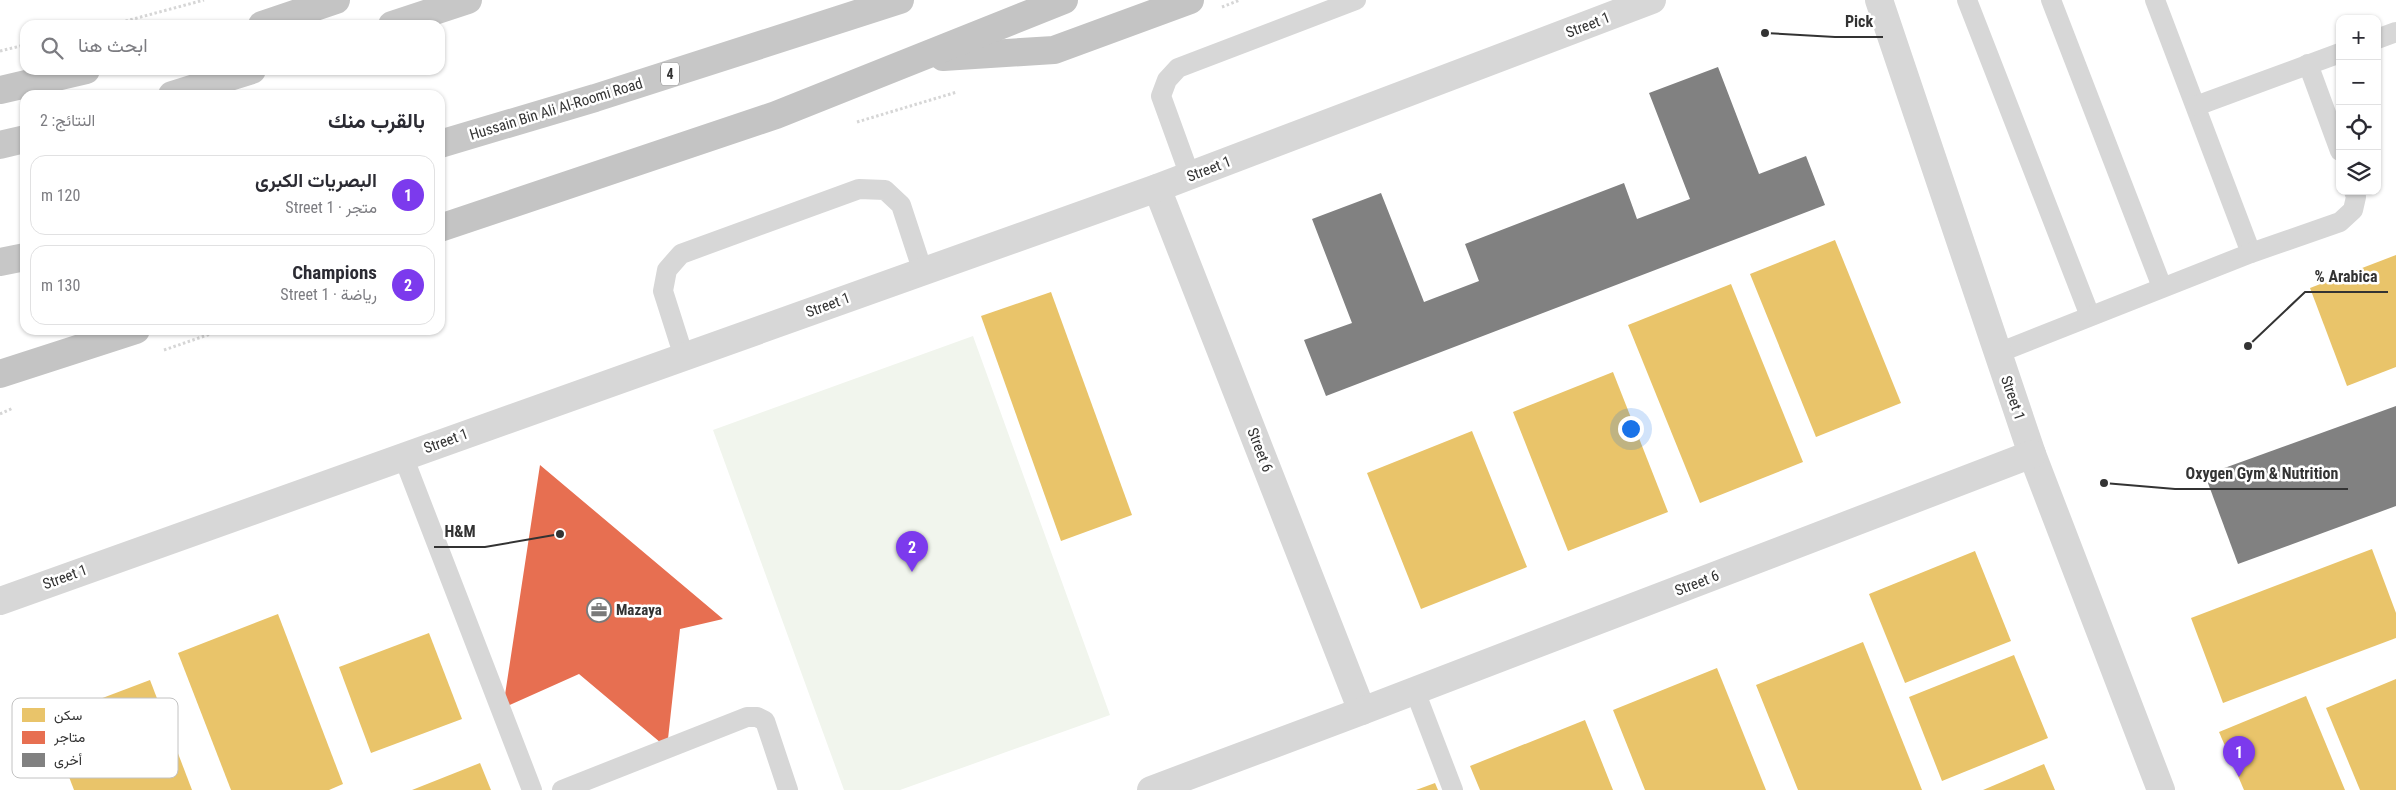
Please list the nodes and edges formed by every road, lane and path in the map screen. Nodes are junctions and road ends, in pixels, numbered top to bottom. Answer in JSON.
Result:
{"nodes":[{"id":1,"x":204,"y":0,"type":"edge"},
{"id":2,"x":336,"y":0,"type":"edge"},
{"id":3,"x":468,"y":0,"type":"edge"},
{"id":4,"x":900,"y":0,"type":"edge"},
{"id":5,"x":1064,"y":0,"type":"edge"},
{"id":6,"x":1190,"y":0,"type":"edge"},
{"id":7,"x":1356,"y":0,"type":"edge"},
{"id":8,"x":1652,"y":0,"type":"edge"},
{"id":9,"x":1879,"y":0,"type":"edge"},
{"id":10,"x":1967,"y":0,"type":"edge"},
{"id":11,"x":2051,"y":0,"type":"edge"},
{"id":12,"x":2155,"y":0,"type":"edge"},
{"id":13,"x":130,"y":20,"type":"edge"},
{"id":14,"x":277,"y":20,"type":"edge"},
{"id":15,"x":407,"y":20,"type":"edge"},
{"id":16,"x":2396,"y":32,"type":"edge"},
{"id":17,"x":2381,"y":38,"type":"edge"},
{"id":18,"x":20,"y":46,"type":"edge"},
{"id":19,"x":0,"y":51,"type":"edge"},
{"id":20,"x":2336,"y":54,"type":"edge"},
{"id":21,"x":916,"y":59,"type":"junction"},
{"id":22,"x":2308,"y":64,"type":"junction"},
{"id":23,"x":64,"y":75,"type":"edge"},
{"id":24,"x":236,"y":75,"type":"edge"},
{"id":25,"x":0,"y":90,"type":"edge"},
{"id":26,"x":188,"y":90,"type":"edge"},
{"id":27,"x":2196,"y":106,"type":"junction"},
{"id":28,"x":20,"y":140,"type":"edge"},
{"id":29,"x":445,"y":143,"type":"edge"},
{"id":30,"x":0,"y":146,"type":"edge"},
{"id":31,"x":2340,"y":150,"type":"edge"},
{"id":32,"x":1190,"y":176,"type":"junction"},
{"id":33,"x":1157,"y":188,"type":"junction"},
{"id":34,"x":2355,"y":195,"type":"edge"},
{"id":35,"x":445,"y":226,"type":"edge"},
{"id":36,"x":2251,"y":253,"type":"junction"},
{"id":37,"x":20,"y":258,"type":"edge"},
{"id":38,"x":0,"y":262,"type":"edge"},
{"id":39,"x":923,"y":272,"type":"junction"},
{"id":40,"x":2162,"y":287,"type":"junction"},
{"id":41,"x":2090,"y":316,"type":"junction"},
{"id":42,"x":121,"y":335,"type":"edge"},
{"id":43,"x":1998,"y":353,"type":"junction"},
{"id":44,"x":684,"y":357,"type":"junction"},
{"id":45,"x":4,"y":374,"type":"edge"},
{"id":46,"x":2032,"y":454,"type":"junction"},
{"id":47,"x":403,"y":456,"type":"junction"},
{"id":48,"x":0,"y":601,"type":"edge"},
{"id":49,"x":1415,"y":690,"type":"junction"},
{"id":50,"x":1362,"y":711,"type":"junction"},
{"id":51,"x":532,"y":790,"type":"edge"},
{"id":52,"x":562,"y":790,"type":"edge"},
{"id":53,"x":788,"y":790,"type":"edge"},
{"id":54,"x":1151,"y":790,"type":"edge"},
{"id":55,"x":1453,"y":790,"type":"edge"},
{"id":56,"x":2161,"y":790,"type":"edge"}],
"edges":[{"from":1,"to":13,"type":"path"},
{"from":2,"to":14,"type":"highway"},
{"from":3,"to":15,"type":"highway"},
{"from":4,"to":29,"type":"highway","name":"Hussain Bin Ali Al-Roomi Road","number":"4"},
{"from":5,"to":21,"type":"highway"},
{"from":6,"to":21,"type":"highway"},
{"from":7,"to":32,"type":"lane"},
{"from":8,"to":32,"type":"street","name":"Street 1"},
{"from":9,"to":43,"type":"street","name":"Street 1"},
{"from":10,"to":41,"type":"lane"},
{"from":11,"to":40,"type":"lane"},
{"from":12,"to":27,"type":"lane"},
{"from":16,"to":17,"type":"lane"},
{"from":18,"to":19,"type":"path"},
{"from":20,"to":22,"type":"lane"},
{"from":21,"to":35,"type":"highway"},
{"from":22,"to":27,"type":"lane"},
{"from":22,"to":31,"type":"lane"},
{"from":23,"to":25,"type":"highway"},
{"from":24,"to":26,"type":"highway"},
{"from":27,"to":36,"type":"lane"},
{"from":28,"to":30,"type":"highway"},
{"from":32,"to":33,"type":"street","name":"Street 1"},
{"from":33,"to":39,"type":"street","name":"Street 1"},
{"from":33,"to":50,"type":"street","name":"Street 6"},
{"from":34,"to":36,"type":"lane"},
{"from":36,"to":40,"type":"lane"},
{"from":37,"to":38,"type":"highway"},
{"from":39,"to":44,"type":"street","name":"Street 1"},
{"from":39,"to":44,"type":"lane"},
{"from":40,"to":41,"type":"lane"},
{"from":41,"to":43,"type":"lane"},
{"from":42,"to":45,"type":"highway"},
{"from":43,"to":46,"type":"street","name":"Street 1"},
{"from":44,"to":47,"type":"street","name":"Street 1"},
{"from":46,"to":49,"type":"street","name":"Street 6"},
{"from":46,"to":56,"type":"street","name":"Street 1"},
{"from":47,"to":48,"type":"street","name":"Street 1"},
{"from":47,"to":51,"type":"lane"},
{"from":49,"to":50,"type":"street","name":"Street 6"},
{"from":49,"to":55,"type":"lane"},
{"from":50,"to":54,"type":"street","name":"Street 6"},
{"from":52,"to":53,"type":"lane"}]}
